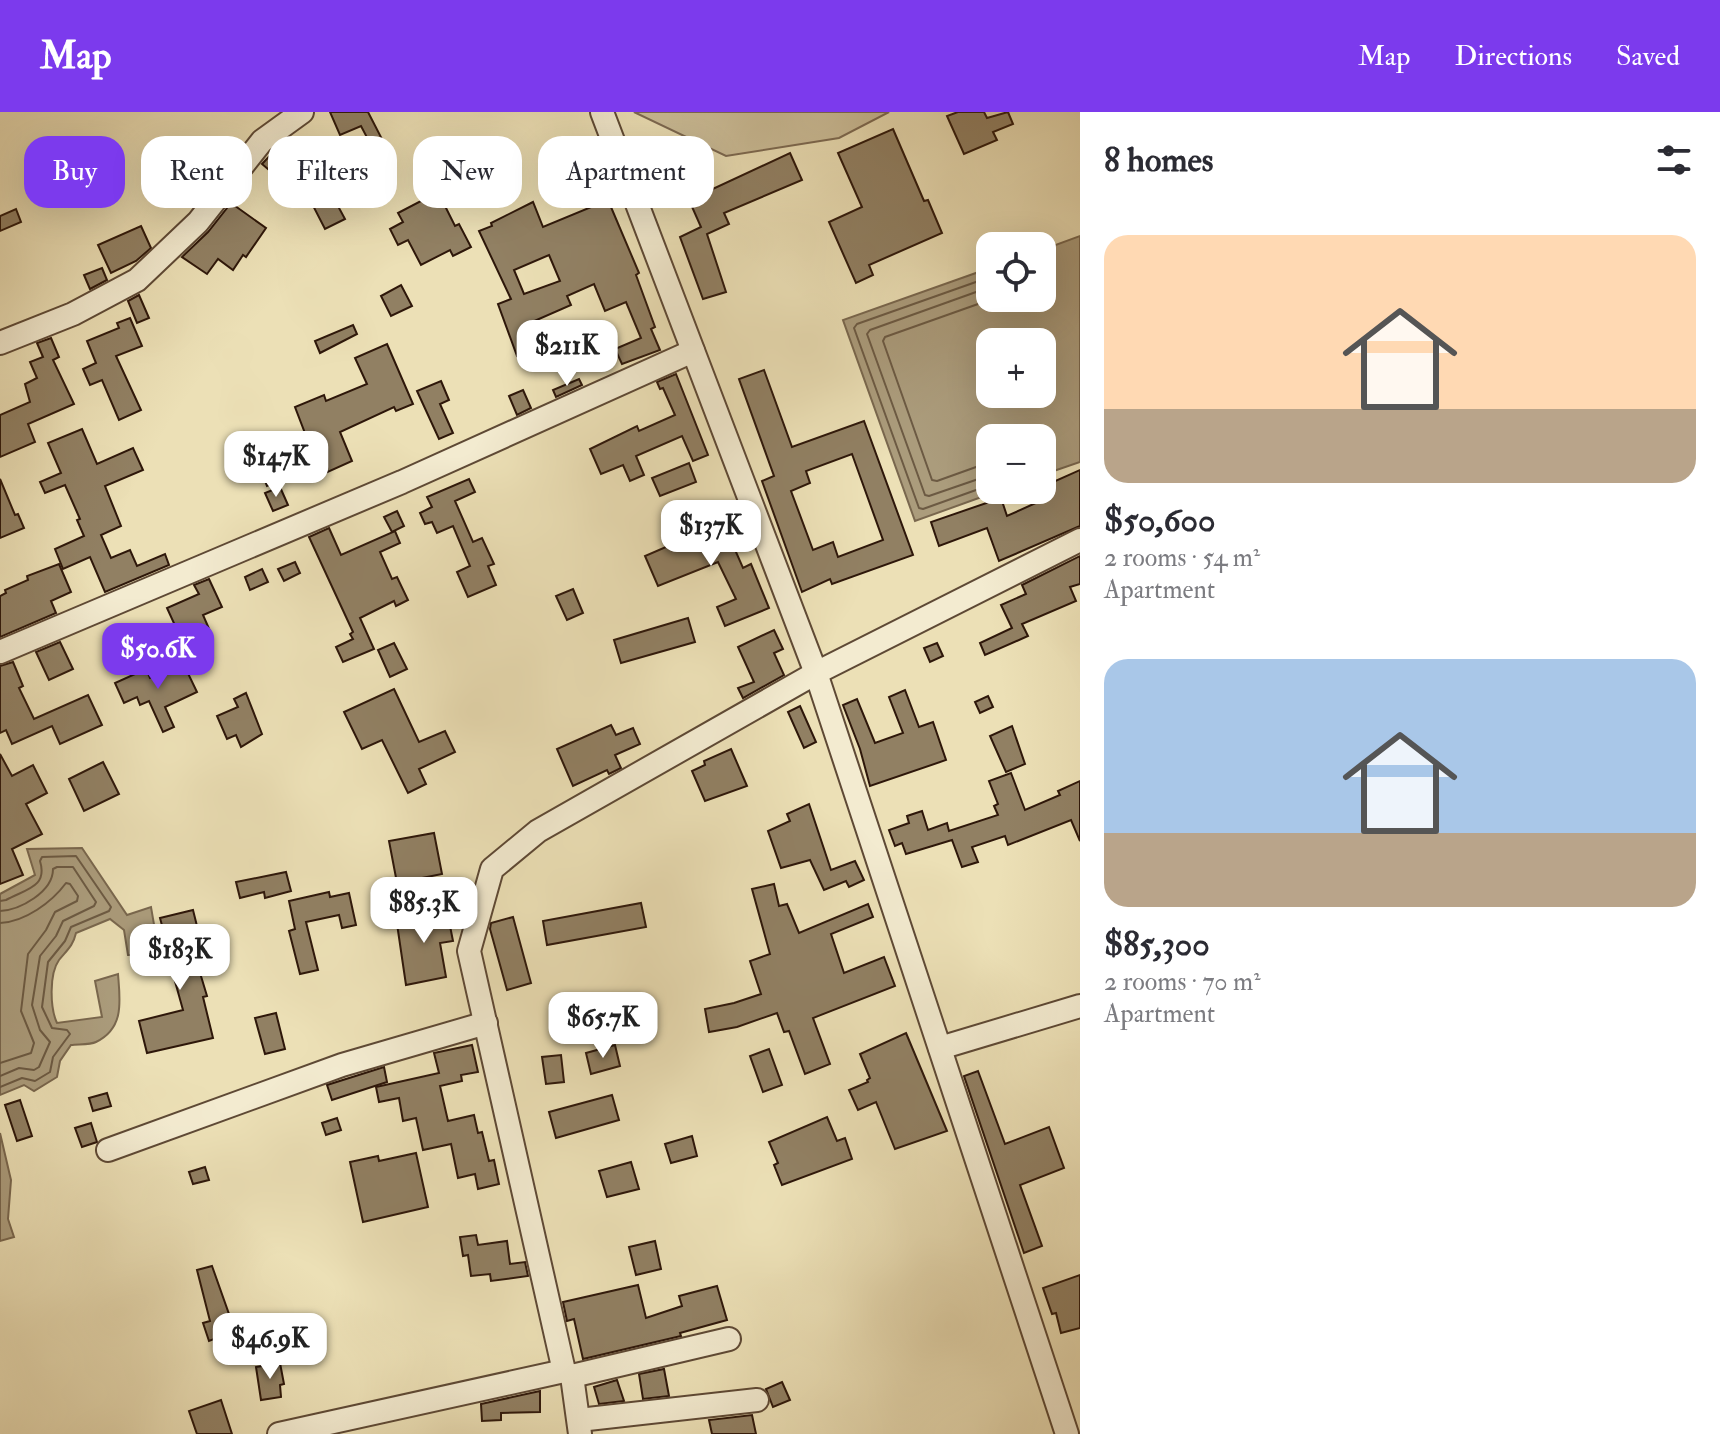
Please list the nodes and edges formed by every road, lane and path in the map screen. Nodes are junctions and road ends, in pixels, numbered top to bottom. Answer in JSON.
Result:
{"nodes":[{"id":1,"x":302,"y":112,"type":"edge"},
{"id":2,"x":602,"y":112,"type":"edge"},
{"id":3,"x":0,"y":343,"type":"edge"},
{"id":4,"x":693,"y":351,"type":"junction"},
{"id":5,"x":1080,"y":540,"type":"edge"},
{"id":6,"x":0,"y":652,"type":"edge"},
{"id":7,"x":816,"y":673,"type":"junction"},
{"id":8,"x":1080,"y":1006,"type":"edge"},
{"id":9,"x":486,"y":1023,"type":"junction"},
{"id":10,"x":940,"y":1048,"type":"junction"},
{"id":11,"x":108,"y":1150,"type":"dead end"},
{"id":12,"x":729,"y":1339,"type":"dead end"},
{"id":13,"x":568,"y":1374,"type":"junction"},
{"id":14,"x":757,"y":1400,"type":"dead end"},
{"id":15,"x":580,"y":1427,"type":"edge"},
{"id":16,"x":279,"y":1434,"type":"edge"},
{"id":17,"x":1067,"y":1434,"type":"edge"}],
"edges":[{"from":1,"to":3,"type":"street"},
{"from":2,"to":4,"type":"street"},
{"from":4,"to":6,"type":"street"},
{"from":4,"to":7,"type":"street"},
{"from":5,"to":7,"type":"street"},
{"from":7,"to":9,"type":"street"},
{"from":7,"to":10,"type":"street"},
{"from":8,"to":10,"type":"street"},
{"from":9,"to":11,"type":"street"},
{"from":9,"to":13,"type":"street"},
{"from":10,"to":17,"type":"street"},
{"from":12,"to":13,"type":"street"},
{"from":13,"to":15,"type":"street"},
{"from":13,"to":16,"type":"street"},
{"from":14,"to":15,"type":"street"}]}
